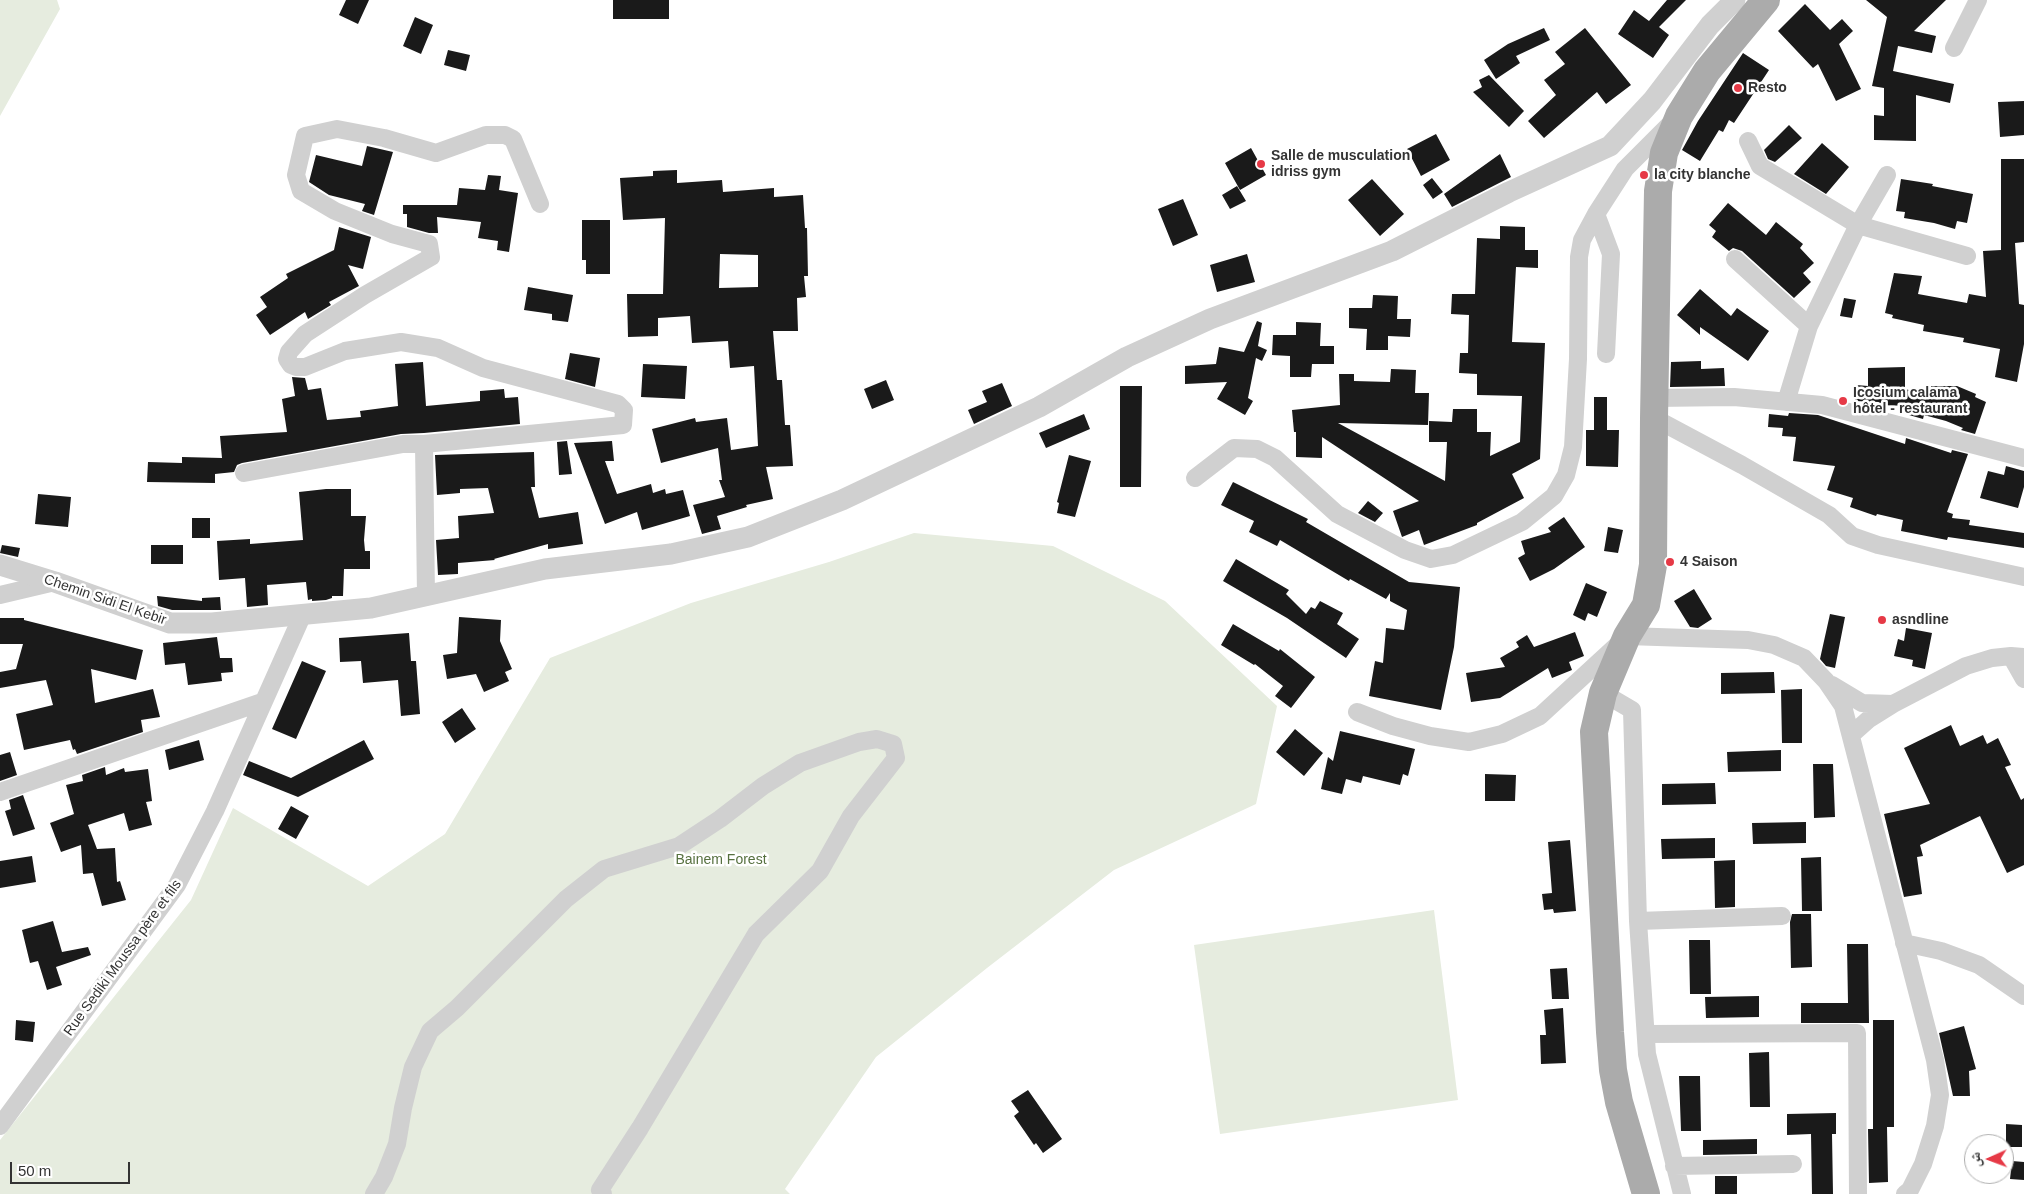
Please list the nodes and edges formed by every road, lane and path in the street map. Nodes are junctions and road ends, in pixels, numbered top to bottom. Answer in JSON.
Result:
{"nodes":[{"id":1,"x":1735,"y":0,"type":"edge"},
{"id":2,"x":1766,"y":0,"type":"edge"},
{"id":3,"x":1978,"y":0,"type":"edge"},
{"id":4,"x":1954,"y":48,"type":"dead end"},
{"id":5,"x":1679,"y":116,"type":"junction"},
{"id":6,"x":1748,"y":141,"type":"dead end"},
{"id":7,"x":1887,"y":175,"type":"dead end"},
{"id":8,"x":540,"y":204,"type":"dead end"},
{"id":9,"x":1596,"y":214,"type":"junction"},
{"id":10,"x":1858,"y":224,"type":"junction"},
{"id":11,"x":1967,"y":256,"type":"dead end"},
{"id":12,"x":1735,"y":259,"type":"dead end"},
{"id":13,"x":1809,"y":326,"type":"junction"},
{"id":14,"x":1606,"y":354,"type":"dead end"},
{"id":15,"x":1786,"y":402,"type":"junction"},
{"id":16,"x":1654,"y":408,"type":"junction"},
{"id":17,"x":424,"y":444,"type":"junction"},
{"id":18,"x":2024,"y":458,"type":"edge"},
{"id":19,"x":244,"y":472,"type":"dead end"},
{"id":20,"x":1195,"y":478,"type":"dead end"},
{"id":21,"x":0,"y":565,"type":"edge"},
{"id":22,"x":2024,"y":578,"type":"edge"},
{"id":23,"x":55,"y":582,"type":"junction"},
{"id":24,"x":0,"y":595,"type":"edge"},
{"id":25,"x":426,"y":596,"type":"junction"},
{"id":26,"x":302,"y":616,"type":"junction"},
{"id":27,"x":1627,"y":636,"type":"junction"},
{"id":28,"x":2018,"y":657,"type":"edge"},
{"id":29,"x":2024,"y":679,"type":"edge"},
{"id":30,"x":1826,"y":681,"type":"junction"},
{"id":31,"x":1603,"y":693,"type":"junction"},
{"id":32,"x":262,"y":702,"type":"junction"},
{"id":33,"x":1893,"y":704,"type":"junction"},
{"id":34,"x":1358,"y":712,"type":"dead end"},
{"id":35,"x":1851,"y":735,"type":"junction"},
{"id":36,"x":0,"y":792,"type":"edge"},
{"id":37,"x":1782,"y":916,"type":"dead end"},
{"id":38,"x":1638,"y":921,"type":"junction"},
{"id":39,"x":1904,"y":943,"type":"junction"},
{"id":40,"x":2024,"y":996,"type":"edge"},
{"id":41,"x":1646,"y":1034,"type":"junction"},
{"id":42,"x":0,"y":1126,"type":"edge"},
{"id":43,"x":1793,"y":1164,"type":"dead end"},
{"id":44,"x":1674,"y":1166,"type":"junction"},
{"id":45,"x":374,"y":1194,"type":"edge"},
{"id":46,"x":603,"y":1194,"type":"edge"},
{"id":47,"x":1646,"y":1194,"type":"edge"},
{"id":48,"x":1682,"y":1194,"type":"edge"},
{"id":49,"x":1858,"y":1194,"type":"edge"},
{"id":50,"x":1905,"y":1194,"type":"edge"}],
"edges":[{"from":1,"to":25,"type":"street","name":"Chemin Sidi El Kebir"},
{"from":2,"to":5,"type":"main road"},
{"from":3,"to":4,"type":"street"},
{"from":5,"to":9,"type":"street"},
{"from":5,"to":16,"type":"main road"},
{"from":6,"to":10,"type":"street"},
{"from":7,"to":10,"type":"street"},
{"from":8,"to":17,"type":"street"},
{"from":9,"to":14,"type":"street"},
{"from":9,"to":20,"type":"street"},
{"from":10,"to":11,"type":"street"},
{"from":10,"to":13,"type":"street"},
{"from":12,"to":13,"type":"street"},
{"from":13,"to":15,"type":"street"},
{"from":15,"to":16,"type":"street"},
{"from":15,"to":18,"type":"street"},
{"from":16,"to":22,"type":"street"},
{"from":16,"to":27,"type":"main road"},
{"from":17,"to":19,"type":"street"},
{"from":17,"to":25,"type":"street"},
{"from":21,"to":23,"type":"street","name":"Chemin Sidi El Kebir"},
{"from":23,"to":24,"type":"street"},
{"from":23,"to":26,"type":"street","name":"Chemin Sidi El Kebir"},
{"from":25,"to":26,"type":"street","name":"Chemin Sidi El Kebir"},
{"from":26,"to":32,"type":"street","name":"Rue Sediki Moussa père et fils"},
{"from":27,"to":30,"type":"street"},
{"from":27,"to":31,"type":"main road"},
{"from":27,"to":34,"type":"street"},
{"from":28,"to":29,"type":"street"},
{"from":28,"to":33,"type":"street"},
{"from":30,"to":33,"type":"street"},
{"from":30,"to":35,"type":"street"},
{"from":31,"to":38,"type":"street"},
{"from":31,"to":47,"type":"main road"},
{"from":32,"to":36,"type":"street"},
{"from":32,"to":42,"type":"street","name":"Rue Sediki Moussa père et fils"},
{"from":33,"to":35,"type":"street"},
{"from":35,"to":39,"type":"street"},
{"from":37,"to":38,"type":"street"},
{"from":38,"to":41,"type":"street"},
{"from":39,"to":40,"type":"street"},
{"from":39,"to":50,"type":"street"},
{"from":41,"to":44,"type":"street"},
{"from":41,"to":49,"type":"street"},
{"from":43,"to":44,"type":"street"},
{"from":44,"to":48,"type":"street"},
{"from":45,"to":46,"type":"street"}]}
